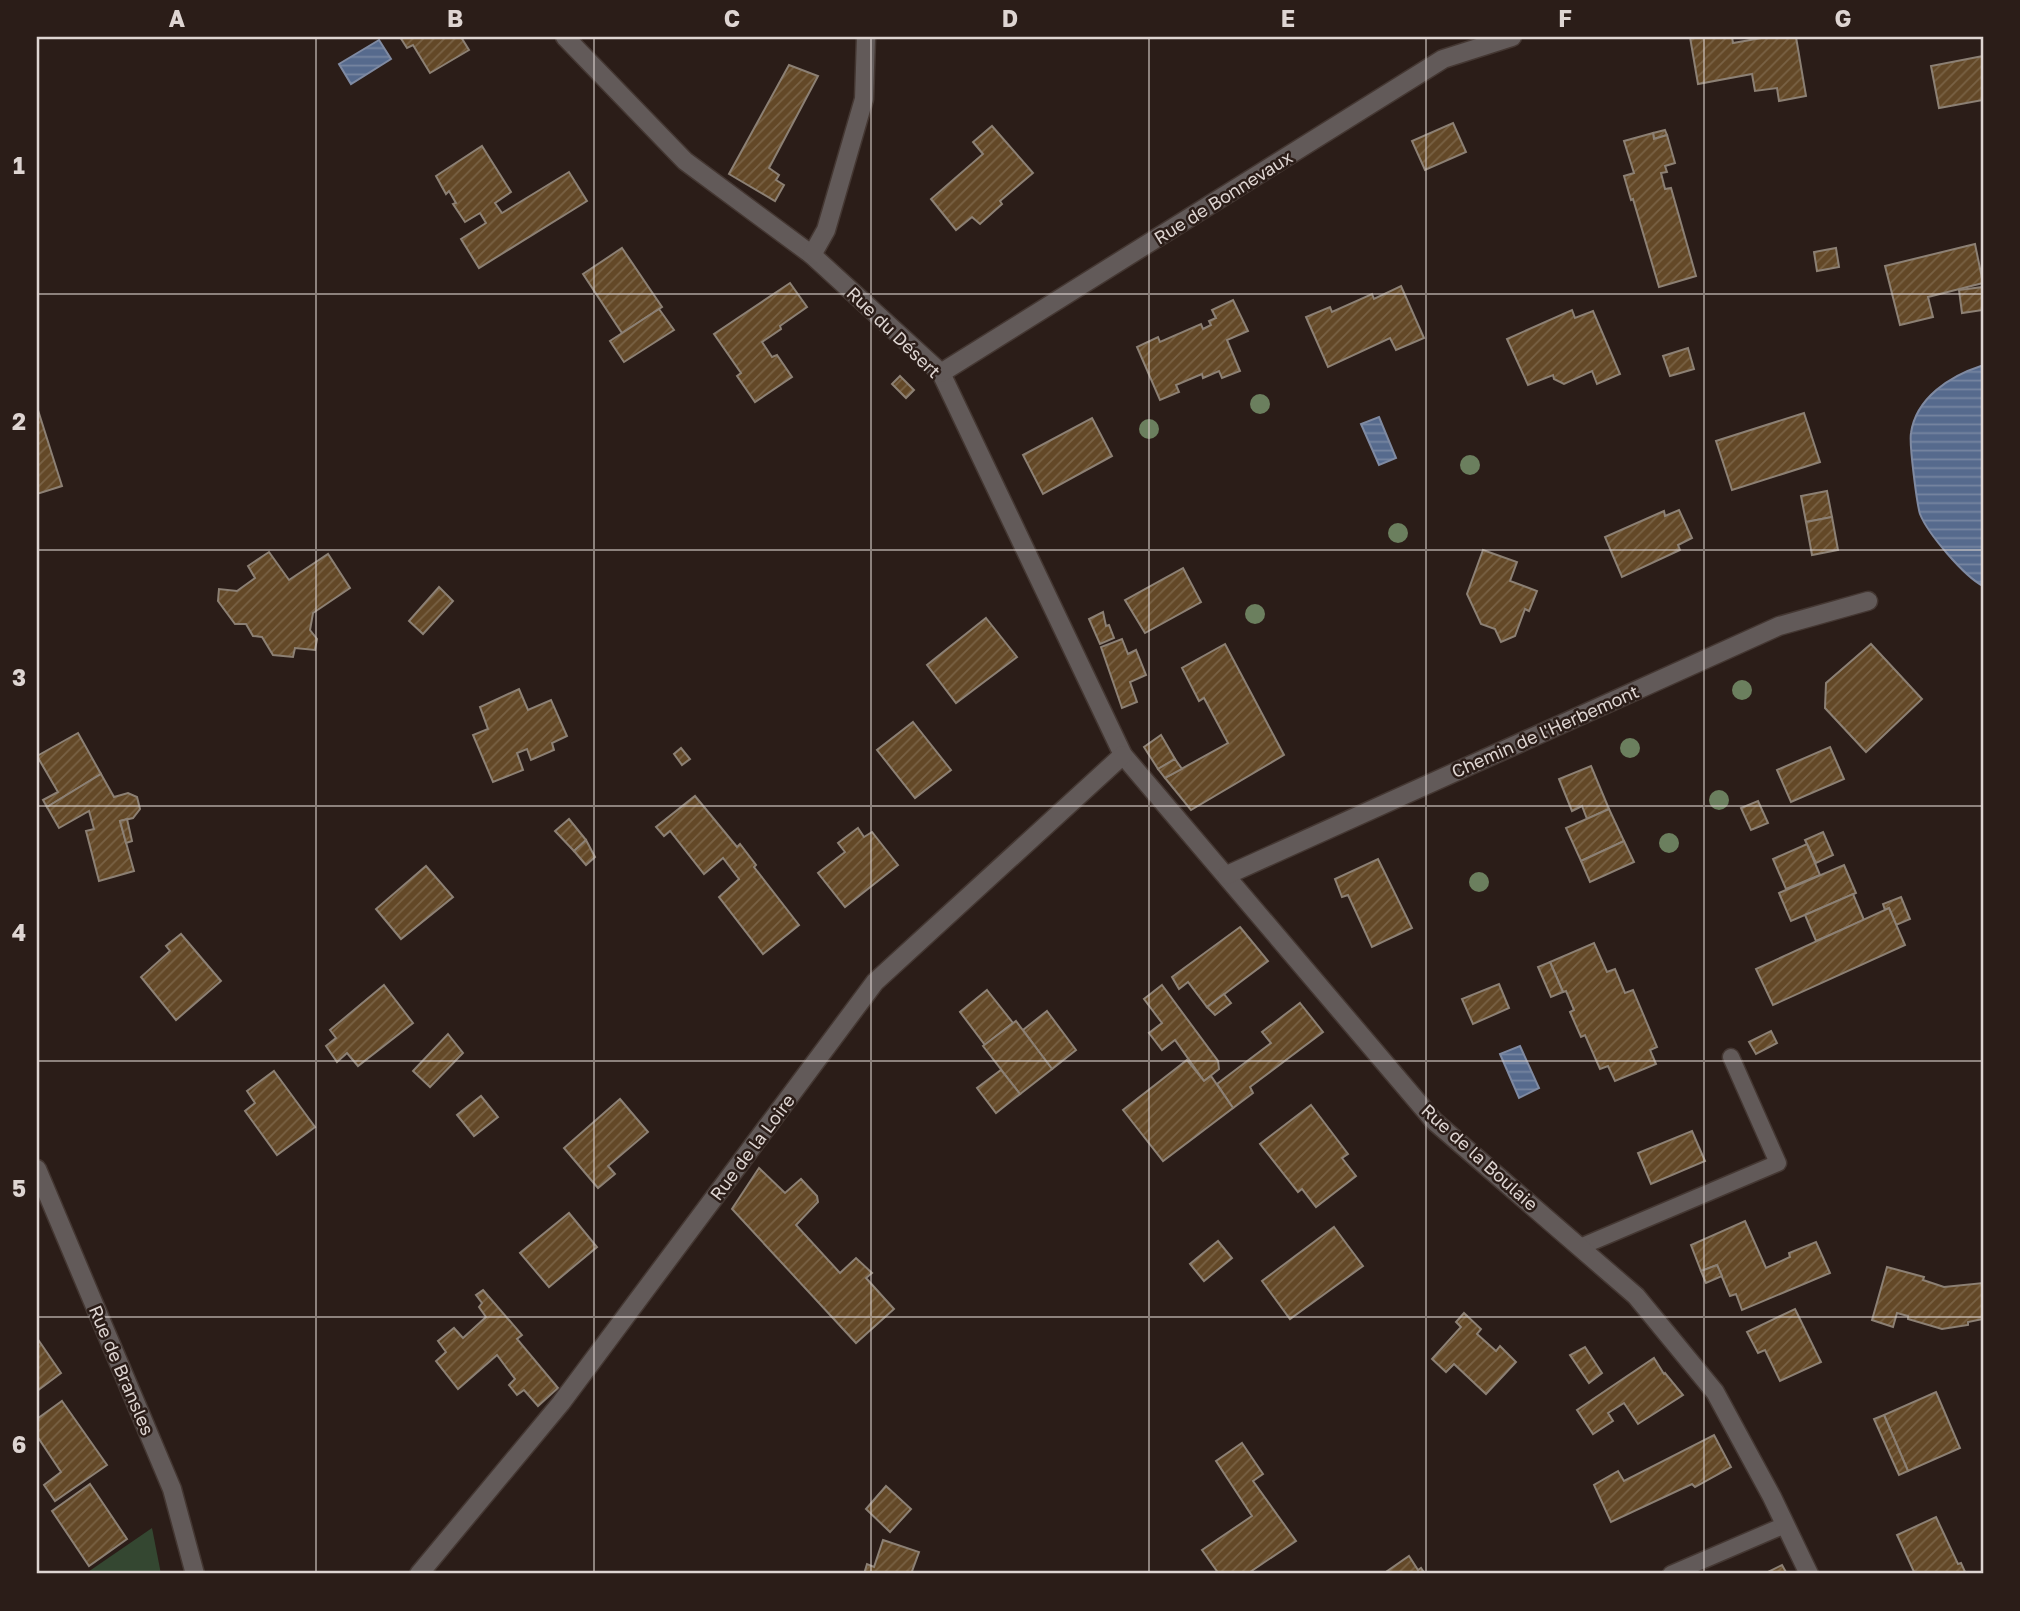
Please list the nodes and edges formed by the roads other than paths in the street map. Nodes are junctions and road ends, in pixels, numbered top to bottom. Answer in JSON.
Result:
{"nodes":[{"id":1,"x":565,"y":37,"type":"edge"},
{"id":2,"x":866,"y":37,"type":"edge"},
{"id":3,"x":1512,"y":37,"type":"edge"},
{"id":4,"x":812,"y":255,"type":"junction"},
{"id":5,"x":941,"y":373,"type":"junction"},
{"id":6,"x":1868,"y":601,"type":"dead end"},
{"id":7,"x":1123,"y":755,"type":"junction"},
{"id":8,"x":1227,"y":875,"type":"junction"},
{"id":9,"x":1731,"y":1057,"type":"dead end"},
{"id":10,"x":37,"y":1169,"type":"edge"},
{"id":11,"x":1580,"y":1247,"type":"junction"},
{"id":12,"x":1785,"y":1525,"type":"junction"},
{"id":13,"x":195,"y":1574,"type":"edge"},
{"id":14,"x":419,"y":1574,"type":"edge"},
{"id":15,"x":1671,"y":1574,"type":"edge"},
{"id":16,"x":1809,"y":1574,"type":"edge"}],
"edges":[{"from":1,"to":4,"type":"street","name":"Rue du Désert"},
{"from":2,"to":4,"type":"street"},
{"from":3,"to":5,"type":"street","name":"Rue de Bonnevaux"},
{"from":4,"to":5,"type":"street","name":"Rue du Désert"},
{"from":5,"to":7,"type":"street","name":"Rue du Désert"},
{"from":6,"to":8,"type":"street","name":"Chemin de l'Herbemont"},
{"from":7,"to":8,"type":"street","name":"Rue de la Boulaie"},
{"from":7,"to":14,"type":"street","name":"Rue de la Loire"},
{"from":8,"to":11,"type":"street","name":"Rue de la Boulaie"},
{"from":9,"to":11,"type":"lane"},
{"from":10,"to":13,"type":"street","name":"Rue de Bransles"},
{"from":11,"to":12,"type":"street","name":"Rue de la Boulaie"},
{"from":12,"to":15,"type":"lane"},
{"from":12,"to":16,"type":"street","name":"Rue de la Boulaie"}]}
